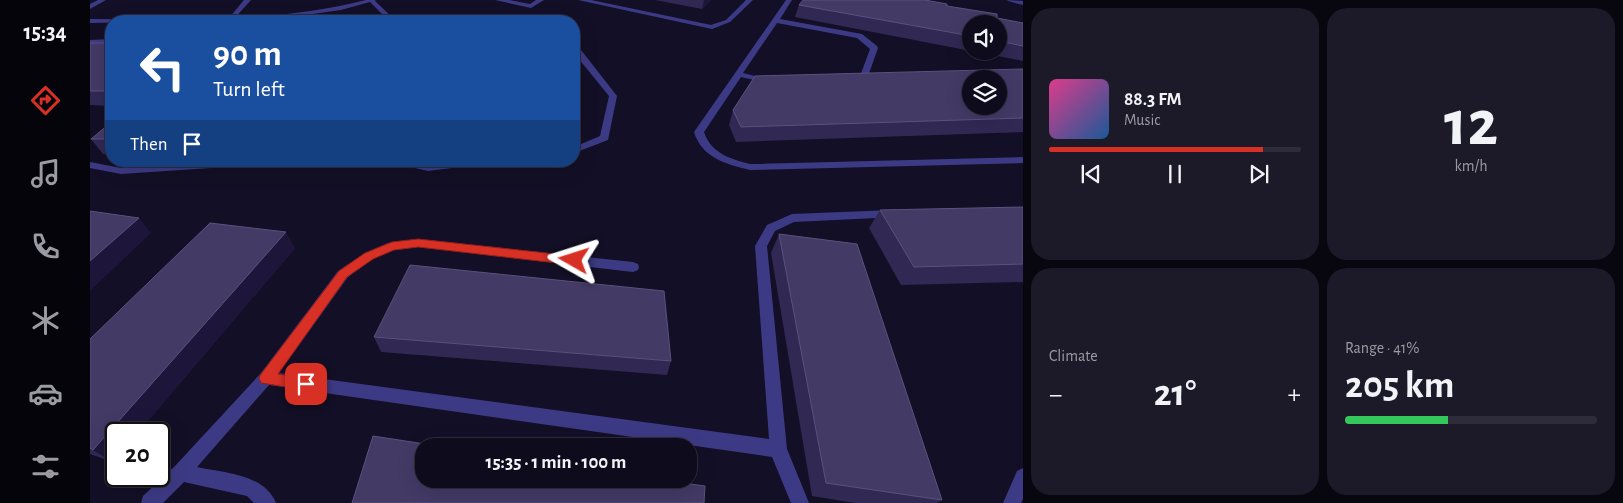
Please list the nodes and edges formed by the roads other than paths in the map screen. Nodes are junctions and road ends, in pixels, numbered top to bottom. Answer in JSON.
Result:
{"nodes":[{"id":1,"x":103,"y":0,"type":"edge"},
{"id":2,"x":248,"y":0,"type":"edge"},
{"id":3,"x":373,"y":0,"type":"edge"},
{"id":4,"x":498,"y":0,"type":"edge"},
{"id":5,"x":541,"y":0,"type":"edge"},
{"id":6,"x":581,"y":0,"type":"edge"},
{"id":7,"x":750,"y":0,"type":"edge"},
{"id":8,"x":789,"y":0,"type":"edge"},
{"id":9,"x":1010,"y":0,"type":"edge"},
{"id":10,"x":1023,"y":2,"type":"edge"},
{"id":11,"x":90,"y":7,"type":"edge"},
{"id":12,"x":235,"y":15,"type":"edge"},
{"id":13,"x":315,"y":15,"type":"edge"},
{"id":14,"x":387,"y":15,"type":"edge"},
{"id":15,"x":775,"y":20,"type":"junction"},
{"id":16,"x":90,"y":21,"type":"edge"},
{"id":17,"x":105,"y":21,"type":"edge"},
{"id":18,"x":105,"y":41,"type":"edge"},
{"id":19,"x":90,"y":42,"type":"edge"},
{"id":20,"x":580,"y":55,"type":"edge"},
{"id":21,"x":737,"y":74,"type":"junction"},
{"id":22,"x":784,"y":81,"type":"edge"},
{"id":23,"x":842,"y":82,"type":"edge"},
{"id":24,"x":580,"y":148,"type":"edge"},
{"id":25,"x":1023,"y":160,"type":"edge"},
{"id":26,"x":90,"y":166,"type":"edge"},
{"id":27,"x":181,"y":167,"type":"edge"},
{"id":28,"x":424,"y":167,"type":"edge"},
{"id":29,"x":436,"y":167,"type":"edge"},
{"id":30,"x":908,"y":214,"type":"edge"},
{"id":31,"x":633,"y":267,"type":"dead end"},
{"id":32,"x":266,"y":378,"type":"junction"},
{"id":33,"x":778,"y":448,"type":"junction"},
{"id":34,"x":181,"y":472,"type":"junction"},
{"id":35,"x":1023,"y":477,"type":"edge"},
{"id":36,"x":150,"y":503,"type":"edge"},
{"id":37,"x":267,"y":503,"type":"edge"},
{"id":38,"x":800,"y":503,"type":"edge"},
{"id":39,"x":1012,"y":503,"type":"edge"}],
"edges":[{"from":1,"to":11,"type":"street"},
{"from":2,"to":12,"type":"street"},
{"from":3,"to":13,"type":"street"},
{"from":3,"to":14,"type":"street"},
{"from":4,"to":5,"type":"street"},
{"from":6,"to":7,"type":"street"},
{"from":8,"to":15,"type":"street"},
{"from":9,"to":10,"type":"street"},
{"from":15,"to":21,"type":"street"},
{"from":15,"to":23,"type":"street"},
{"from":16,"to":17,"type":"street"},
{"from":18,"to":19,"type":"street"},
{"from":20,"to":24,"type":"street"},
{"from":21,"to":22,"type":"street"},
{"from":21,"to":25,"type":"street"},
{"from":26,"to":27,"type":"street"},
{"from":28,"to":29,"type":"street"},
{"from":30,"to":33,"type":"street"},
{"from":31,"to":32,"type":"street"},
{"from":32,"to":33,"type":"street"},
{"from":32,"to":34,"type":"street"},
{"from":33,"to":38,"type":"street"},
{"from":34,"to":36,"type":"street"},
{"from":34,"to":37,"type":"street"},
{"from":35,"to":39,"type":"street"}]}
